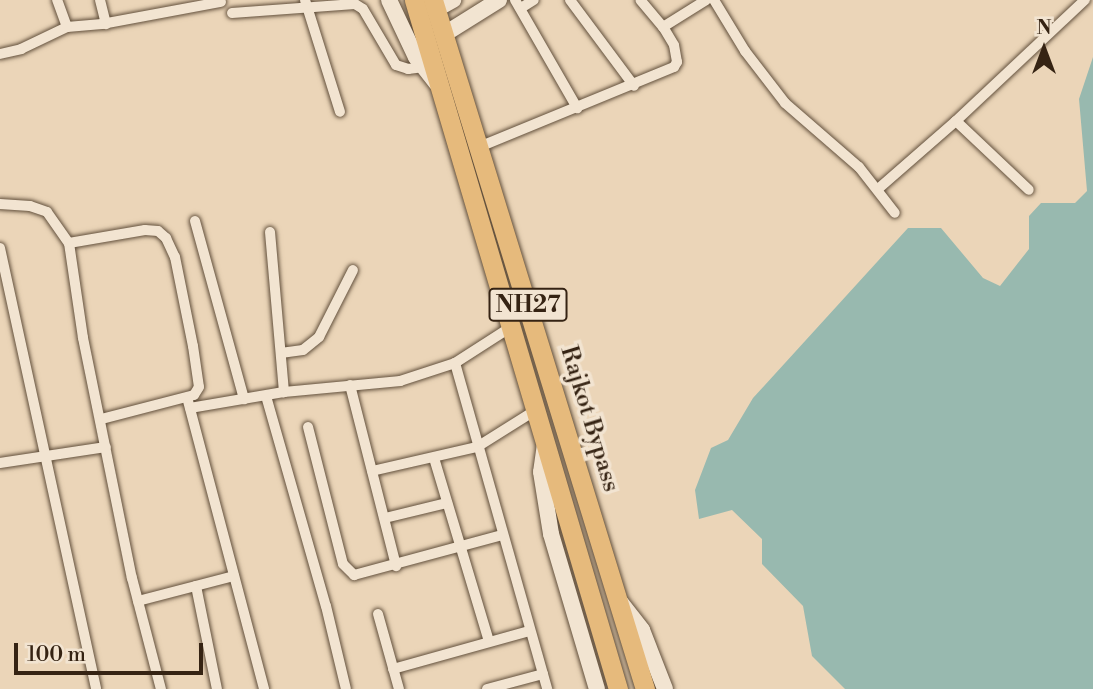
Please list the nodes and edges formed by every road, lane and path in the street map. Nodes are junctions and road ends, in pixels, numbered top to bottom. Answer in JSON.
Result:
{"nodes":[{"id":1,"x":57,"y":0,"type":"edge"},
{"id":2,"x":100,"y":0,"type":"edge"},
{"id":3,"x":389,"y":0,"type":"edge"},
{"id":4,"x":453,"y":0,"type":"edge"},
{"id":5,"x":499,"y":0,"type":"edge"},
{"id":6,"x":534,"y":0,"type":"edge"},
{"id":7,"x":570,"y":0,"type":"edge"},
{"id":8,"x":640,"y":0,"type":"edge"},
{"id":9,"x":706,"y":0,"type":"edge"},
{"id":10,"x":714,"y":0,"type":"edge"},
{"id":11,"x":1085,"y":0,"type":"edge"},
{"id":12,"x":221,"y":2,"type":"dead end"},
{"id":13,"x":307,"y":4,"type":"edge"},
{"id":14,"x":518,"y":4,"type":"edge"},
{"id":15,"x":425,"y":6,"type":"edge"},
{"id":16,"x":232,"y":13,"type":"dead end"},
{"id":17,"x":106,"y":23,"type":"junction"},
{"id":18,"x":67,"y":27,"type":"junction"},
{"id":19,"x":663,"y":27,"type":"junction"},
{"id":20,"x":443,"y":35,"type":"junction"},
{"id":21,"x":0,"y":54,"type":"edge"},
{"id":22,"x":424,"y":67,"type":"junction"},
{"id":23,"x":634,"y":86,"type":"junction"},
{"id":24,"x":439,"y":87,"type":"junction"},
{"id":25,"x":577,"y":108,"type":"junction"},
{"id":26,"x":340,"y":111,"type":"dead end"},
{"id":27,"x":956,"y":121,"type":"junction"},
{"id":28,"x":479,"y":147,"type":"junction"},
{"id":29,"x":878,"y":189,"type":"junction"},
{"id":30,"x":1029,"y":190,"type":"dead end"},
{"id":31,"x":0,"y":204,"type":"edge"},
{"id":32,"x":895,"y":213,"type":"dead end"},
{"id":33,"x":195,"y":221,"type":"dead end"},
{"id":34,"x":270,"y":232,"type":"dead end"},
{"id":35,"x":69,"y":243,"type":"junction"},
{"id":36,"x":0,"y":248,"type":"edge"},
{"id":37,"x":353,"y":270,"type":"dead end"},
{"id":38,"x":511,"y":327,"type":"junction"},
{"id":39,"x":281,"y":354,"type":"junction"},
{"id":40,"x":455,"y":363,"type":"junction"},
{"id":41,"x":350,"y":385,"type":"junction"},
{"id":42,"x":285,"y":392,"type":"junction"},
{"id":43,"x":266,"y":396,"type":"junction"},
{"id":44,"x":244,"y":399,"type":"junction"},
{"id":45,"x":189,"y":403,"type":"junction"},
{"id":46,"x":536,"y":410,"type":"junction"},
{"id":47,"x":101,"y":419,"type":"junction"},
{"id":48,"x":308,"y":427,"type":"dead end"},
{"id":49,"x":545,"y":443,"type":"junction"},
{"id":50,"x":106,"y":447,"type":"junction"},
{"id":51,"x":477,"y":447,"type":"junction"},
{"id":52,"x":44,"y":456,"type":"junction"},
{"id":53,"x":434,"y":458,"type":"junction"},
{"id":54,"x":0,"y":463,"type":"edge"},
{"id":55,"x":372,"y":471,"type":"junction"},
{"id":56,"x":447,"y":503,"type":"junction"},
{"id":57,"x":386,"y":518,"type":"junction"},
{"id":58,"x":502,"y":535,"type":"junction"},
{"id":59,"x":459,"y":548,"type":"junction"},
{"id":60,"x":396,"y":566,"type":"junction"},
{"id":61,"x":234,"y":576,"type":"junction"},
{"id":62,"x":196,"y":586,"type":"junction"},
{"id":63,"x":138,"y":601,"type":"junction"},
{"id":64,"x":619,"y":601,"type":"junction"},
{"id":65,"x":378,"y":614,"type":"dead end"},
{"id":66,"x":530,"y":631,"type":"junction"},
{"id":67,"x":489,"y":641,"type":"junction"},
{"id":68,"x":393,"y":669,"type":"junction"},
{"id":69,"x":542,"y":674,"type":"junction"},
{"id":70,"x":96,"y":689,"type":"edge"},
{"id":71,"x":161,"y":689,"type":"edge"},
{"id":72,"x":217,"y":689,"type":"edge"},
{"id":73,"x":264,"y":689,"type":"edge"},
{"id":74,"x":346,"y":689,"type":"edge"},
{"id":75,"x":399,"y":689,"type":"edge"},
{"id":76,"x":486,"y":689,"type":"edge"},
{"id":77,"x":547,"y":689,"type":"edge"},
{"id":78,"x":597,"y":689,"type":"edge"},
{"id":79,"x":618,"y":689,"type":"edge"},
{"id":80,"x":645,"y":689,"type":"edge"},
{"id":81,"x":665,"y":689,"type":"edge"}],
"edges":[{"from":1,"to":18,"type":"street"},
{"from":2,"to":17,"type":"street"},
{"from":3,"to":22,"type":"street"},
{"from":4,"to":15,"type":"street"},
{"from":5,"to":20,"type":"street"},
{"from":6,"to":14,"type":"street"},
{"from":7,"to":23,"type":"street"},
{"from":8,"to":19,"type":"street"},
{"from":9,"to":19,"type":"street"},
{"from":10,"to":29,"type":"street"},
{"from":11,"to":27,"type":"street"},
{"from":12,"to":17,"type":"street"},
{"from":13,"to":16,"type":"street"},
{"from":13,"to":22,"type":"street"},
{"from":13,"to":26,"type":"street"},
{"from":14,"to":25,"type":"street"},
{"from":15,"to":20,"type":"highway","name":"Rajkot Bypass","number":"NH27"},
{"from":15,"to":24,"type":"highway","number":"NH27"},
{"from":17,"to":18,"type":"street"},
{"from":18,"to":21,"type":"street"},
{"from":19,"to":23,"type":"street"},
{"from":20,"to":28,"type":"highway","name":"Rajkot Bypass","number":"NH27"},
{"from":22,"to":24,"type":"street"},
{"from":23,"to":25,"type":"street"},
{"from":24,"to":38,"type":"highway","name":"Rajkot Bypass","number":"NH27"},
{"from":25,"to":28,"type":"street"},
{"from":27,"to":29,"type":"street"},
{"from":27,"to":30,"type":"street"},
{"from":28,"to":64,"type":"highway","name":"Rajkot Bypass","number":"NH27"},
{"from":29,"to":32,"type":"street"},
{"from":31,"to":35,"type":"street"},
{"from":33,"to":44,"type":"street"},
{"from":34,"to":39,"type":"street"},
{"from":35,"to":45,"type":"street"},
{"from":35,"to":47,"type":"street"},
{"from":36,"to":52,"type":"street"},
{"from":37,"to":39,"type":"street"},
{"from":38,"to":40,"type":"street"},
{"from":38,"to":46,"type":"highway","name":"Rajkot Bypass","number":"NH27"},
{"from":39,"to":42,"type":"street"},
{"from":40,"to":41,"type":"street"},
{"from":40,"to":51,"type":"street"},
{"from":41,"to":42,"type":"street"},
{"from":41,"to":55,"type":"street"},
{"from":42,"to":43,"type":"street"},
{"from":43,"to":44,"type":"street"},
{"from":43,"to":74,"type":"street"},
{"from":44,"to":45,"type":"street"},
{"from":45,"to":47,"type":"street"},
{"from":45,"to":61,"type":"street"},
{"from":46,"to":49,"type":"highway","name":"Rajkot Bypass","number":"NH27"},
{"from":46,"to":51,"type":"street"},
{"from":47,"to":50,"type":"street"},
{"from":48,"to":60,"type":"street"},
{"from":49,"to":78,"type":"street"},
{"from":49,"to":79,"type":"highway","number":"NH27"},
{"from":50,"to":52,"type":"street"},
{"from":50,"to":63,"type":"street"},
{"from":51,"to":53,"type":"street"},
{"from":51,"to":58,"type":"street"},
{"from":52,"to":54,"type":"street"},
{"from":52,"to":70,"type":"street"},
{"from":53,"to":55,"type":"street"},
{"from":53,"to":56,"type":"street"},
{"from":55,"to":57,"type":"street"},
{"from":56,"to":57,"type":"street"},
{"from":56,"to":59,"type":"street"},
{"from":57,"to":60,"type":"street"},
{"from":58,"to":59,"type":"street"},
{"from":58,"to":66,"type":"street"},
{"from":59,"to":60,"type":"street"},
{"from":59,"to":67,"type":"street"},
{"from":61,"to":62,"type":"street"},
{"from":61,"to":73,"type":"street"},
{"from":62,"to":63,"type":"street"},
{"from":62,"to":72,"type":"street"},
{"from":63,"to":71,"type":"street"},
{"from":64,"to":80,"type":"highway","number":"NH27"},
{"from":64,"to":81,"type":"street"},
{"from":65,"to":68,"type":"street"},
{"from":66,"to":67,"type":"street"},
{"from":66,"to":69,"type":"street"},
{"from":67,"to":68,"type":"street"},
{"from":68,"to":75,"type":"street"},
{"from":69,"to":76,"type":"street"},
{"from":69,"to":77,"type":"street"}]}
